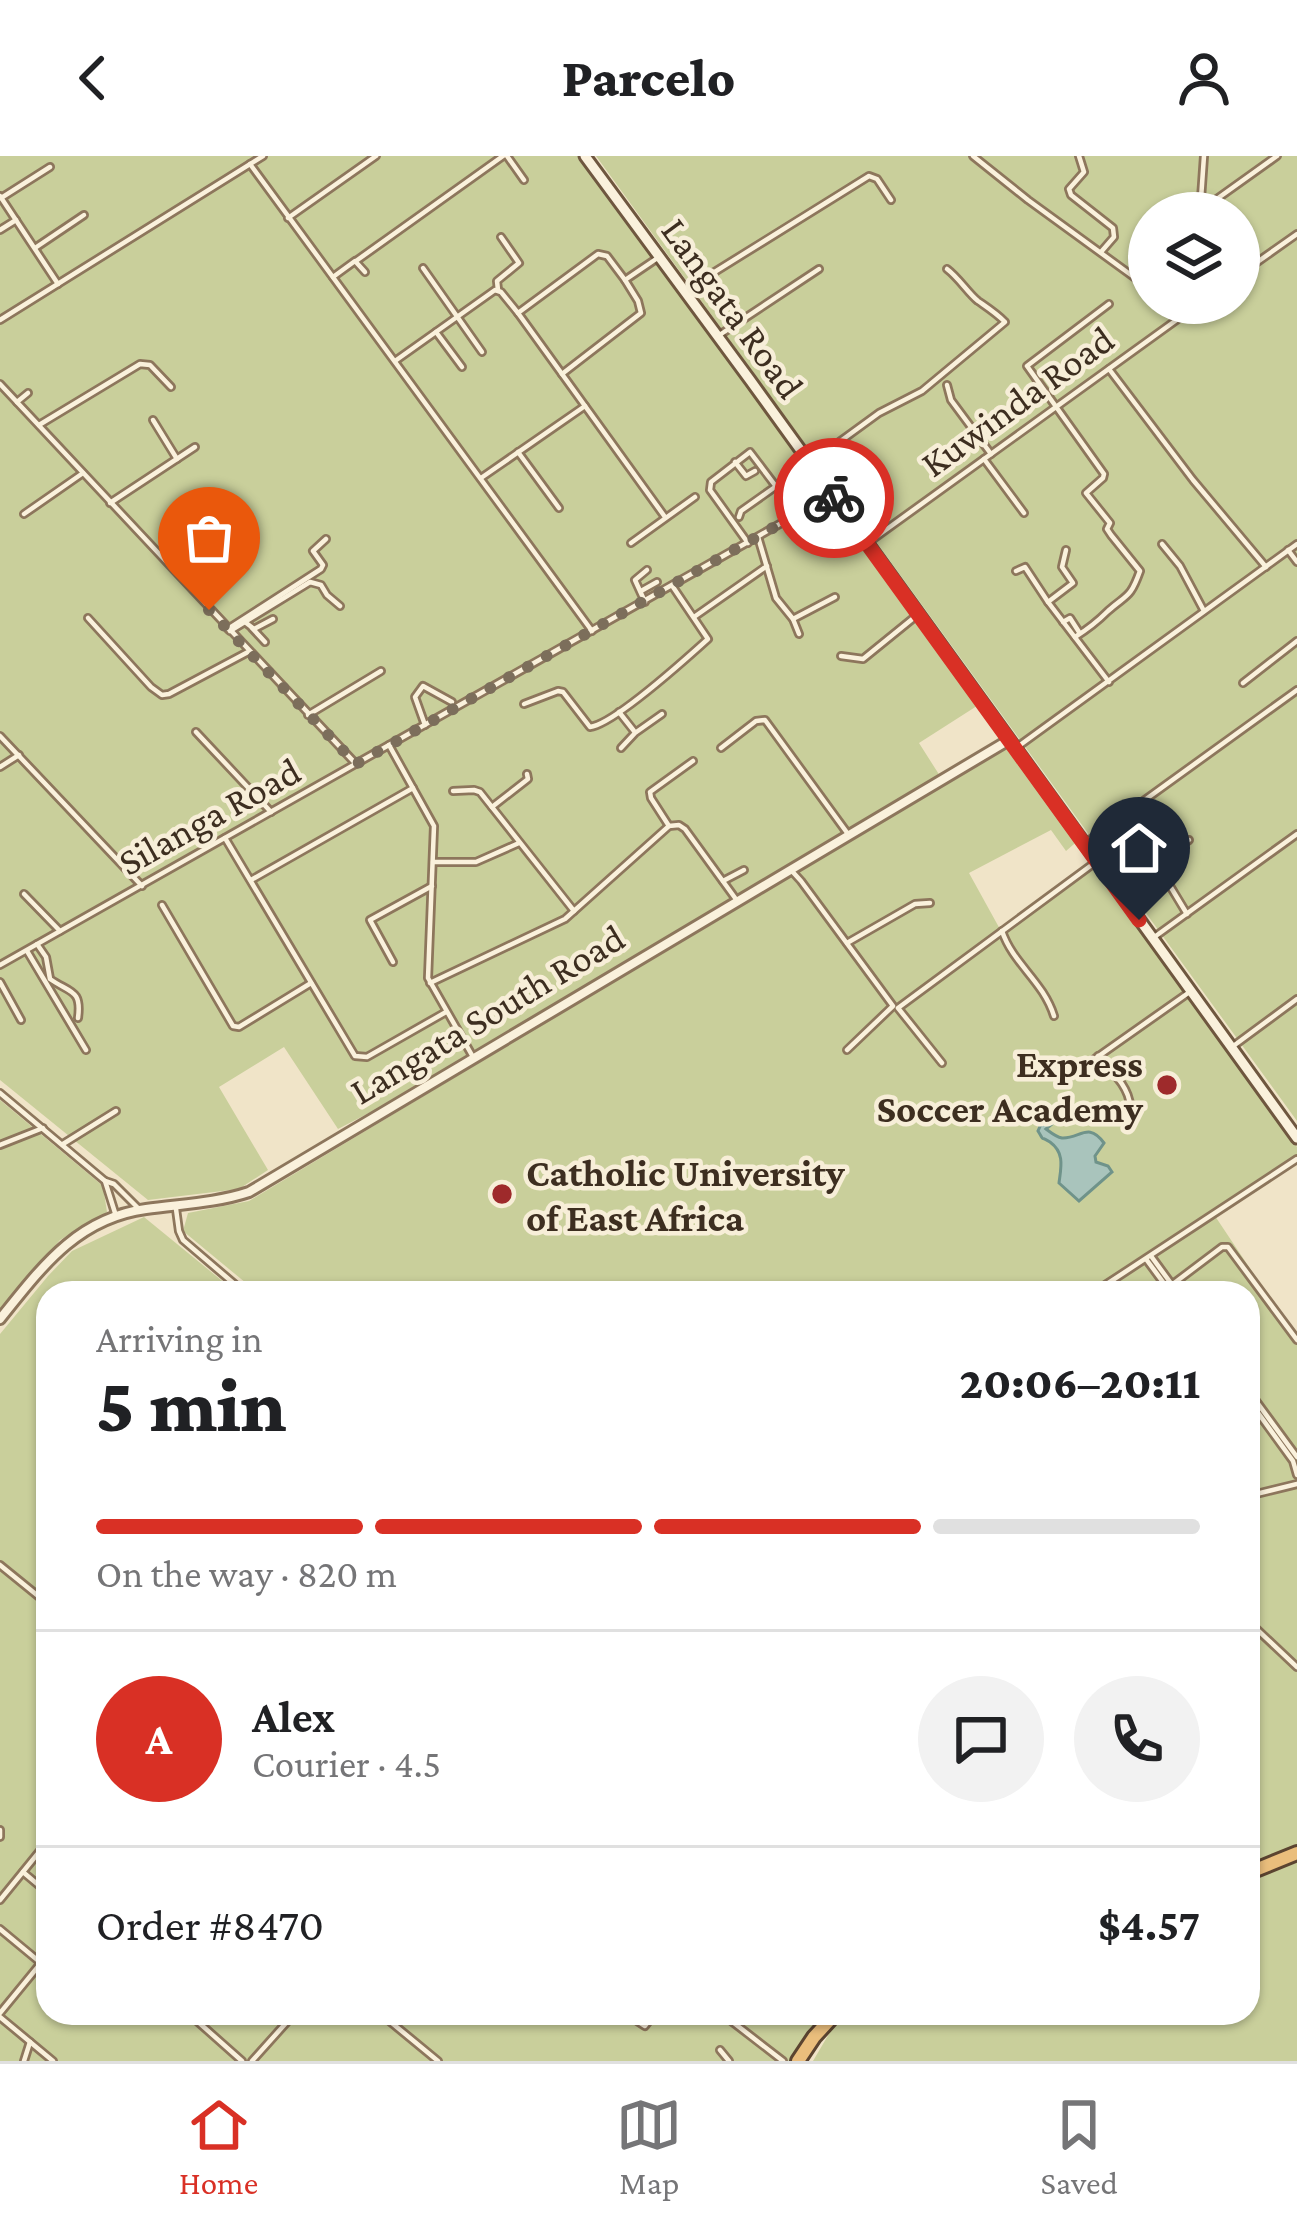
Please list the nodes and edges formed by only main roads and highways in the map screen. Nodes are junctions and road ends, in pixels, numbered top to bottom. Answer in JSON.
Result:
{"nodes":[{"id":1,"x":585,"y":156,"type":"edge"},
{"id":2,"x":1297,"y":1138,"type":"edge"},
{"id":3,"x":1297,"y":1853,"type":"edge"},
{"id":4,"x":1260,"y":1869,"type":"edge"},
{"id":5,"x":825,"y":2025,"type":"edge"},
{"id":6,"x":799,"y":2061,"type":"edge"}],
"edges":[{"from":1,"to":2,"type":"main road","name":"Langata Road"},
{"from":3,"to":4,"type":"highway"},
{"from":5,"to":6,"type":"highway"}]}
